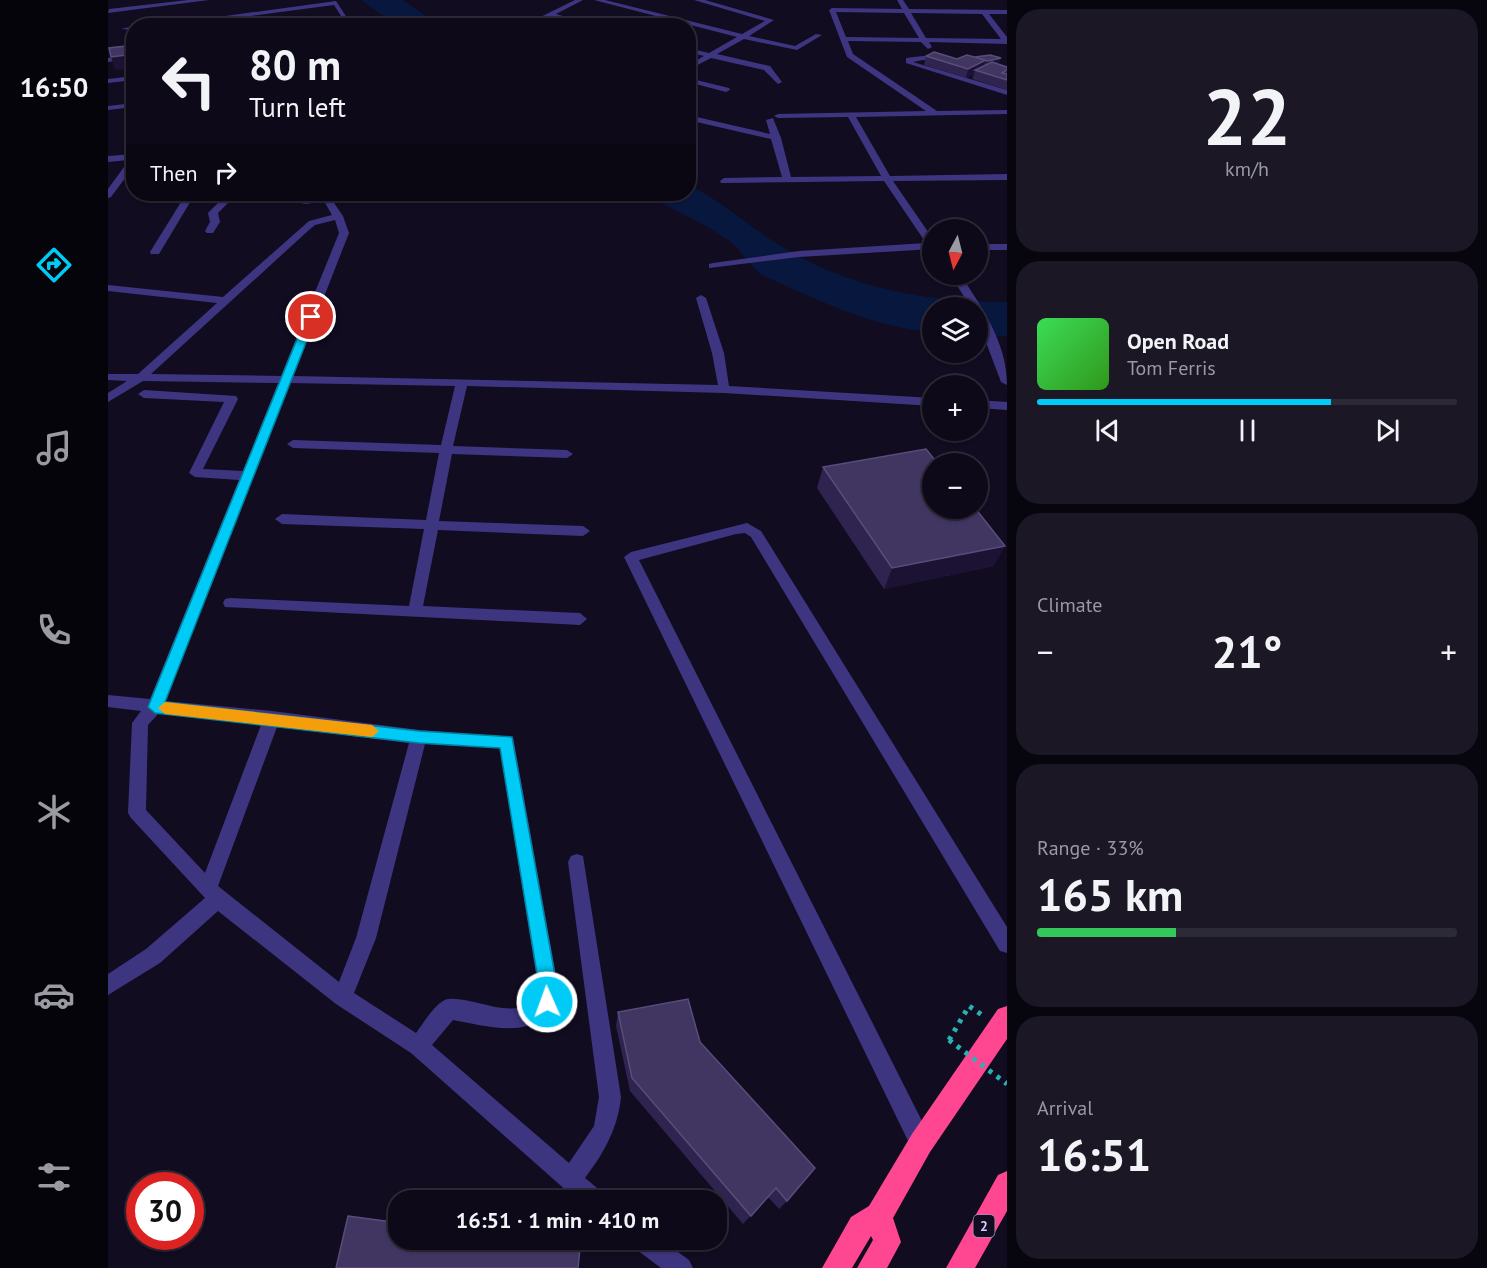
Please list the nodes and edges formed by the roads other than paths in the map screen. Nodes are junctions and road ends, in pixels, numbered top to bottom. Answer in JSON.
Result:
{"nodes":[{"id":1,"x":206,"y":0,"type":"edge"},
{"id":2,"x":580,"y":0,"type":"edge"},
{"id":3,"x":597,"y":0,"type":"edge"},
{"id":4,"x":697,"y":0,"type":"edge"},
{"id":5,"x":900,"y":0,"type":"edge"},
{"id":6,"x":714,"y":2,"type":"edge"},
{"id":7,"x":110,"y":11,"type":"dead end"},
{"id":8,"x":907,"y":11,"type":"junction"},
{"id":9,"x":984,"y":12,"type":"junction"},
{"id":10,"x":1007,"y":12,"type":"edge"},
{"id":11,"x":549,"y":14,"type":"junction"},
{"id":12,"x":213,"y":18,"type":"edge"},
{"id":13,"x":240,"y":18,"type":"edge"},
{"id":14,"x":346,"y":18,"type":"edge"},
{"id":15,"x":541,"y":18,"type":"edge"},
{"id":16,"x":564,"y":18,"type":"edge"},
{"id":17,"x":669,"y":18,"type":"edge"},
{"id":18,"x":681,"y":18,"type":"edge"},
{"id":19,"x":696,"y":25,"type":"edge"},
{"id":20,"x":818,"y":35,"type":"dead end"},
{"id":21,"x":742,"y":36,"type":"junction"},
{"id":22,"x":843,"y":39,"type":"junction"},
{"id":23,"x":924,"y":40,"type":"junction"},
{"id":24,"x":1007,"y":41,"type":"edge"},
{"id":25,"x":696,"y":52,"type":"edge"},
{"id":26,"x":933,"y":55,"type":"edge"},
{"id":27,"x":709,"y":56,"type":"junction"},
{"id":28,"x":126,"y":57,"type":"edge"},
{"id":29,"x":108,"y":60,"type":"edge"},
{"id":30,"x":953,"y":61,"type":"edge"},
{"id":31,"x":696,"y":63,"type":"edge"},
{"id":32,"x":126,"y":79,"type":"edge"},
{"id":33,"x":108,"y":81,"type":"edge"},
{"id":34,"x":778,"y":82,"type":"dead end"},
{"id":35,"x":696,"y":83,"type":"edge"},
{"id":36,"x":726,"y":90,"type":"dead end"},
{"id":37,"x":1007,"y":93,"type":"edge"},
{"id":38,"x":126,"y":106,"type":"edge"},
{"id":39,"x":108,"y":108,"type":"edge"},
{"id":40,"x":1007,"y":112,"type":"edge"},
{"id":41,"x":850,"y":114,"type":"junction"},
{"id":42,"x":936,"y":114,"type":"junction"},
{"id":43,"x":696,"y":119,"type":"edge"},
{"id":44,"x":777,"y":138,"type":"junction"},
{"id":45,"x":126,"y":158,"type":"edge"},
{"id":46,"x":108,"y":159,"type":"edge"},
{"id":47,"x":126,"y":169,"type":"edge"},
{"id":48,"x":1007,"y":177,"type":"edge"},
{"id":49,"x":787,"y":180,"type":"junction"},
{"id":50,"x":888,"y":180,"type":"junction"},
{"id":51,"x":724,"y":181,"type":"dead end"},
{"id":52,"x":108,"y":195,"type":"edge"},
{"id":53,"x":186,"y":201,"type":"edge"},
{"id":54,"x":225,"y":201,"type":"edge"},
{"id":55,"x":329,"y":201,"type":"edge"},
{"id":56,"x":338,"y":216,"type":"junction"},
{"id":57,"x":922,"y":230,"type":"edge"},
{"id":58,"x":210,"y":231,"type":"dead end"},
{"id":59,"x":922,"y":247,"type":"edge"},
{"id":60,"x":988,"y":247,"type":"edge"},
{"id":61,"x":1007,"y":247,"type":"edge"},
{"id":62,"x":155,"y":252,"type":"dead end"},
{"id":63,"x":713,"y":266,"type":"dead end"},
{"id":64,"x":108,"y":288,"type":"edge"},
{"id":65,"x":701,"y":298,"type":"dead end"},
{"id":66,"x":227,"y":301,"type":"junction"},
{"id":67,"x":988,"y":332,"type":"edge"},
{"id":68,"x":108,"y":377,"type":"edge"},
{"id":69,"x":140,"y":378,"type":"junction"},
{"id":70,"x":286,"y":380,"type":"junction"},
{"id":71,"x":1007,"y":382,"type":"edge"},
{"id":72,"x":462,"y":383,"type":"junction"},
{"id":73,"x":724,"y":388,"type":"junction"},
{"id":74,"x":144,"y":394,"type":"dead end"},
{"id":75,"x":108,"y":398,"type":"edge"},
{"id":76,"x":922,"y":401,"type":"edge"},
{"id":77,"x":988,"y":405,"type":"edge"},
{"id":78,"x":1007,"y":406,"type":"edge"},
{"id":79,"x":293,"y":444,"type":"dead end"},
{"id":80,"x":446,"y":450,"type":"junction"},
{"id":81,"x":567,"y":454,"type":"dead end"},
{"id":82,"x":248,"y":476,"type":"junction"},
{"id":83,"x":282,"y":519,"type":"dead end"},
{"id":84,"x":432,"y":525,"type":"junction"},
{"id":85,"x":583,"y":531,"type":"dead end"},
{"id":86,"x":230,"y":603,"type":"dead end"},
{"id":87,"x":415,"y":612,"type":"junction"},
{"id":88,"x":580,"y":619,"type":"dead end"},
{"id":89,"x":108,"y":701,"type":"edge"},
{"id":90,"x":155,"y":707,"type":"junction"},
{"id":91,"x":272,"y":718,"type":"junction"},
{"id":92,"x":419,"y":737,"type":"junction"},
{"id":93,"x":577,"y":862,"type":"dead end"},
{"id":94,"x":213,"y":894,"type":"junction"},
{"id":95,"x":1007,"y":944,"type":"edge"},
{"id":96,"x":108,"y":985,"type":"edge"},
{"id":97,"x":343,"y":997,"type":"junction"},
{"id":98,"x":1007,"y":1018,"type":"edge"},
{"id":99,"x":418,"y":1046,"type":"junction"},
{"id":100,"x":921,"y":1143,"type":"junction"},
{"id":101,"x":570,"y":1180,"type":"junction"},
{"id":102,"x":1007,"y":1184,"type":"edge"},
{"id":103,"x":582,"y":1190,"type":"edge"},
{"id":104,"x":879,"y":1216,"type":"junction"},
{"id":105,"x":655,"y":1250,"type":"edge"},
{"id":106,"x":675,"y":1266,"type":"edge"},
{"id":107,"x":836,"y":1268,"type":"edge"},
{"id":108,"x":872,"y":1268,"type":"edge"},
{"id":109,"x":960,"y":1268,"type":"edge"}],
"edges":[{"from":1,"to":7,"type":"street"},
{"from":1,"to":12,"type":"street"},
{"from":2,"to":11,"type":"street"},
{"from":3,"to":17,"type":"street"},
{"from":4,"to":6,"type":"street"},
{"from":5,"to":8,"type":"street"},
{"from":6,"to":18,"type":"street"},
{"from":6,"to":21,"type":"street"},
{"from":8,"to":9,"type":"street"},
{"from":8,"to":22,"type":"street"},
{"from":8,"to":23,"type":"street"},
{"from":9,"to":10,"type":"street"},
{"from":9,"to":24,"type":"street"},
{"from":11,"to":15,"type":"street"},
{"from":11,"to":16,"type":"street"},
{"from":13,"to":14,"type":"street"},
{"from":19,"to":21,"type":"street"},
{"from":20,"to":21,"type":"street"},
{"from":21,"to":27,"type":"street"},
{"from":22,"to":23,"type":"street"},
{"from":22,"to":42,"type":"street"},
{"from":23,"to":24,"type":"street"},
{"from":23,"to":26,"type":"street"},
{"from":25,"to":27,"type":"street"},
{"from":27,"to":31,"type":"street"},
{"from":27,"to":34,"type":"street"},
{"from":28,"to":29,"type":"street"},
{"from":30,"to":37,"type":"street"},
{"from":32,"to":33,"type":"street"},
{"from":35,"to":36,"type":"street"},
{"from":38,"to":39,"type":"street"},
{"from":40,"to":42,"type":"street"},
{"from":41,"to":42,"type":"street"},
{"from":41,"to":44,"type":"street"},
{"from":41,"to":50,"type":"street"},
{"from":43,"to":44,"type":"street"},
{"from":44,"to":49,"type":"street"},
{"from":45,"to":46,"type":"street"},
{"from":47,"to":52,"type":"street"},
{"from":48,"to":50,"type":"street"},
{"from":49,"to":50,"type":"street"},
{"from":49,"to":51,"type":"street"},
{"from":50,"to":57,"type":"street"},
{"from":53,"to":62,"type":"street"},
{"from":54,"to":58,"type":"street"},
{"from":55,"to":56,"type":"street"},
{"from":56,"to":66,"type":"street"},
{"from":56,"to":70,"type":"street"},
{"from":59,"to":63,"type":"street"},
{"from":60,"to":61,"type":"street"},
{"from":64,"to":66,"type":"street"},
{"from":65,"to":73,"type":"street"},
{"from":66,"to":69,"type":"street"},
{"from":67,"to":71,"type":"street"},
{"from":68,"to":69,"type":"street"},
{"from":69,"to":70,"type":"street"},
{"from":69,"to":75,"type":"street"},
{"from":70,"to":72,"type":"street"},
{"from":70,"to":82,"type":"street"},
{"from":72,"to":73,"type":"street"},
{"from":72,"to":80,"type":"street"},
{"from":73,"to":76,"type":"street"},
{"from":74,"to":82,"type":"street"},
{"from":77,"to":78,"type":"street"},
{"from":79,"to":80,"type":"street"},
{"from":80,"to":81,"type":"street"},
{"from":80,"to":84,"type":"street"},
{"from":82,"to":90,"type":"street"},
{"from":83,"to":84,"type":"street"},
{"from":84,"to":85,"type":"street"},
{"from":84,"to":87,"type":"street"},
{"from":86,"to":87,"type":"street"},
{"from":87,"to":88,"type":"street"},
{"from":89,"to":90,"type":"street"},
{"from":90,"to":91,"type":"street"},
{"from":90,"to":94,"type":"street"},
{"from":91,"to":92,"type":"street"},
{"from":91,"to":94,"type":"street"},
{"from":92,"to":97,"type":"street"},
{"from":92,"to":99,"type":"street"},
{"from":93,"to":101,"type":"street"},
{"from":94,"to":96,"type":"street"},
{"from":94,"to":97,"type":"street"},
{"from":95,"to":100,"type":"street"},
{"from":97,"to":99,"type":"street"},
{"from":98,"to":100,"type":"highway"},
{"from":99,"to":101,"type":"street"},
{"from":100,"to":104,"type":"highway"},
{"from":101,"to":103,"type":"street"},
{"from":102,"to":109,"type":"highway","number":"2"},
{"from":104,"to":107,"type":"highway"},
{"from":104,"to":108,"type":"highway"},
{"from":105,"to":106,"type":"street"}]}
